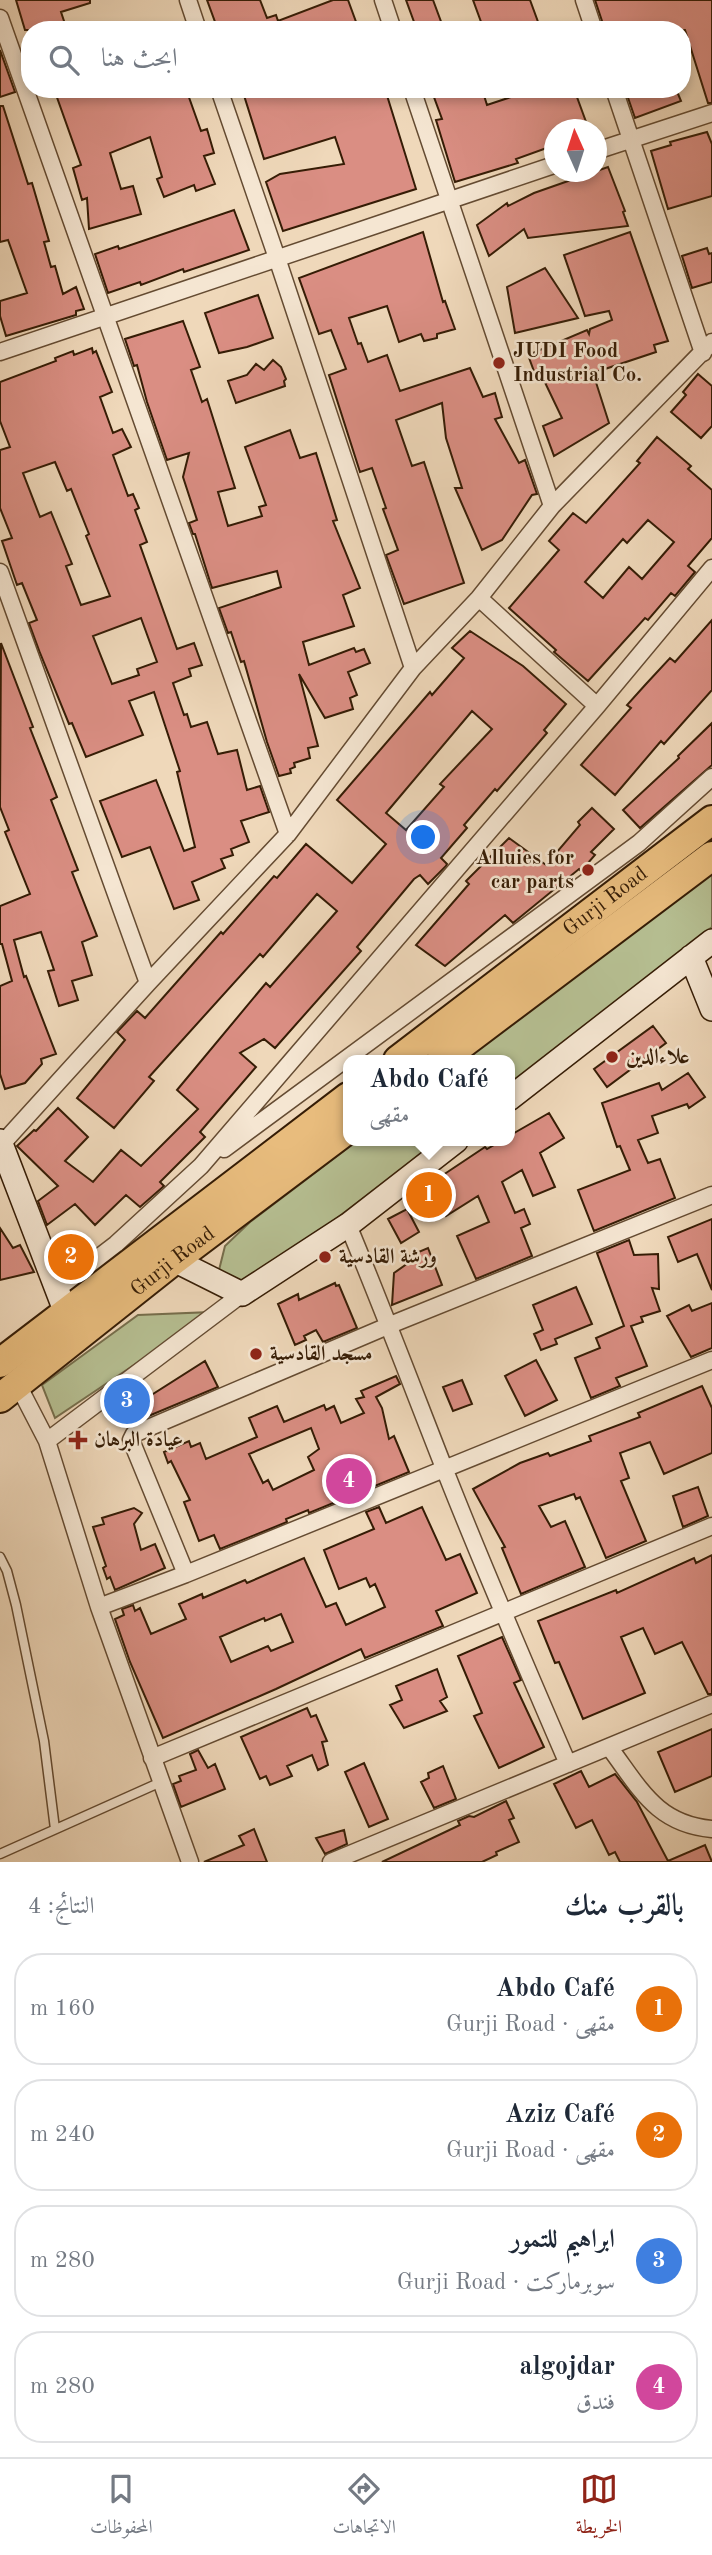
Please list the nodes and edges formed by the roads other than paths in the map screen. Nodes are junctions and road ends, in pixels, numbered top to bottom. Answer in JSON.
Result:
{"nodes":[{"id":1,"x":188,"y":0,"type":"edge"},
{"id":2,"x":383,"y":0,"type":"edge"},
{"id":3,"x":584,"y":0,"type":"edge"},
{"id":4,"x":0,"y":18,"type":"edge"},
{"id":5,"x":195,"y":21,"type":"edge"},
{"id":6,"x":390,"y":21,"type":"edge"},
{"id":7,"x":591,"y":21,"type":"edge"},
{"id":8,"x":21,"y":78,"type":"edge"},
{"id":9,"x":28,"y":98,"type":"edge"},
{"id":10,"x":222,"y":98,"type":"edge"},
{"id":11,"x":415,"y":98,"type":"edge"},
{"id":12,"x":617,"y":98,"type":"edge"},
{"id":13,"x":712,"y":113,"type":"edge"},
{"id":14,"x":631,"y":139,"type":"junction"},
{"id":15,"x":607,"y":147,"type":"edge"},
{"id":16,"x":544,"y":169,"type":"edge"},
{"id":17,"x":448,"y":200,"type":"junction"},
{"id":18,"x":277,"y":258,"type":"junction"},
{"id":19,"x":104,"y":317,"type":"junction"},
{"id":20,"x":708,"y":347,"type":"edge"},
{"id":21,"x":0,"y":352,"type":"edge"},
{"id":22,"x":552,"y":506,"type":"junction"},
{"id":23,"x":712,"y":568,"type":"edge"},
{"id":24,"x":0,"y":572,"type":"edge"},
{"id":25,"x":480,"y":597,"type":"junction"},
{"id":26,"x":412,"y":668,"type":"junction"},
{"id":27,"x":597,"y":706,"type":"junction"},
{"id":28,"x":712,"y":777,"type":"edge"},
{"id":29,"x":712,"y":820,"type":"edge"},
{"id":30,"x":288,"y":834,"type":"junction"},
{"id":31,"x":712,"y":856,"type":"edge"},
{"id":32,"x":712,"y":942,"type":"edge"},
{"id":33,"x":691,"y":957,"type":"junction"},
{"id":34,"x":148,"y":983,"type":"junction"},
{"id":35,"x":712,"y":1009,"type":"edge"},
{"id":36,"x":352,"y":1055,"type":"edge"},
{"id":37,"x":405,"y":1055,"type":"edge"},
{"id":38,"x":448,"y":1055,"type":"edge"},
{"id":39,"x":343,"y":1061,"type":"edge"},
{"id":40,"x":515,"y":1094,"type":"edge"},
{"id":41,"x":343,"y":1101,"type":"edge"},
{"id":42,"x":343,"y":1133,"type":"edge"},
{"id":43,"x":1,"y":1143,"type":"edge"},
{"id":44,"x":450,"y":1146,"type":"edge"},
{"id":45,"x":201,"y":1166,"type":"junction"},
{"id":46,"x":712,"y":1195,"type":"edge"},
{"id":47,"x":348,"y":1225,"type":"junction"},
{"id":48,"x":174,"y":1260,"type":"junction"},
{"id":49,"x":242,"y":1294,"type":"junction"},
{"id":50,"x":61,"y":1301,"type":"junction"},
{"id":51,"x":390,"y":1325,"type":"junction"},
{"id":52,"x":712,"y":1360,"type":"edge"},
{"id":53,"x":17,"y":1371,"type":"edge"},
{"id":54,"x":47,"y":1441,"type":"junction"},
{"id":55,"x":444,"y":1469,"type":"junction"},
{"id":56,"x":712,"y":1526,"type":"edge"},
{"id":57,"x":0,"y":1557,"type":"edge"},
{"id":58,"x":186,"y":1574,"type":"junction"},
{"id":59,"x":99,"y":1607,"type":"junction"},
{"id":60,"x":502,"y":1612,"type":"junction"},
{"id":61,"x":712,"y":1703,"type":"edge"},
{"id":62,"x":609,"y":1747,"type":"junction"},
{"id":63,"x":152,"y":1758,"type":"junction"},
{"id":64,"x":568,"y":1764,"type":"junction"},
{"id":65,"x":161,"y":1782,"type":"junction"},
{"id":66,"x":55,"y":1829,"type":"junction"},
{"id":67,"x":712,"y":1829,"type":"edge"},
{"id":68,"x":0,"y":1854,"type":"edge"},
{"id":69,"x":190,"y":1862,"type":"edge"},
{"id":70,"x":331,"y":1862,"type":"edge"}],
"edges":[{"from":1,"to":5,"type":"street"},
{"from":2,"to":6,"type":"street"},
{"from":3,"to":7,"type":"street"},
{"from":4,"to":8,"type":"street"},
{"from":9,"to":19,"type":"street"},
{"from":10,"to":18,"type":"street"},
{"from":11,"to":17,"type":"street"},
{"from":12,"to":14,"type":"street"},
{"from":13,"to":14,"type":"street"},
{"from":14,"to":15,"type":"street"},
{"from":14,"to":20,"type":"street"},
{"from":16,"to":17,"type":"street"},
{"from":17,"to":18,"type":"street"},
{"from":17,"to":22,"type":"street"},
{"from":18,"to":19,"type":"street"},
{"from":18,"to":26,"type":"street"},
{"from":19,"to":21,"type":"street"},
{"from":19,"to":30,"type":"street"},
{"from":20,"to":22,"type":"street"},
{"from":22,"to":25,"type":"street"},
{"from":23,"to":27,"type":"street"},
{"from":24,"to":34,"type":"street"},
{"from":25,"to":26,"type":"street"},
{"from":25,"to":27,"type":"street"},
{"from":26,"to":30,"type":"street"},
{"from":27,"to":45,"type":"street"},
{"from":28,"to":36,"type":"street"},
{"from":29,"to":37,"type":"highway","name":"Gurji Road"},
{"from":30,"to":34,"type":"street"},
{"from":31,"to":38,"type":"highway","name":"Gurji Road"},
{"from":32,"to":33,"type":"main road"},
{"from":33,"to":35,"type":"main road"},
{"from":33,"to":40,"type":"main road"},
{"from":34,"to":43,"type":"street"},
{"from":39,"to":45,"type":"street"},
{"from":41,"to":50,"type":"highway","name":"Gurji Road"},
{"from":42,"to":48,"type":"highway","name":"Gurji Road"},
{"from":43,"to":50,"type":"main road"},
{"from":44,"to":47,"type":"main road"},
{"from":45,"to":50,"type":"street"},
{"from":46,"to":51,"type":"street"},
{"from":47,"to":49,"type":"main road"},
{"from":47,"to":51,"type":"street"},
{"from":48,"to":49,"type":"main road"},
{"from":48,"to":53,"type":"highway","name":"Gurji Road"},
{"from":49,"to":54,"type":"street"},
{"from":50,"to":53,"type":"highway","name":"Gurji Road"},
{"from":51,"to":55,"type":"street"},
{"from":51,"to":58,"type":"street"},
{"from":52,"to":55,"type":"street"},
{"from":53,"to":54,"type":"street"},
{"from":54,"to":59,"type":"street"},
{"from":55,"to":58,"type":"street"},
{"from":55,"to":60,"type":"street"},
{"from":56,"to":60,"type":"street"},
{"from":57,"to":66,"type":"lane"},
{"from":58,"to":59,"type":"street"},
{"from":59,"to":63,"type":"street"},
{"from":60,"to":63,"type":"street"},
{"from":60,"to":64,"type":"street"},
{"from":61,"to":62,"type":"street"},
{"from":62,"to":64,"type":"street"},
{"from":62,"to":67,"type":"street"},
{"from":63,"to":65,"type":"street"},
{"from":64,"to":70,"type":"street"},
{"from":65,"to":66,"type":"lane"},
{"from":65,"to":69,"type":"street"},
{"from":66,"to":68,"type":"lane"}]}
